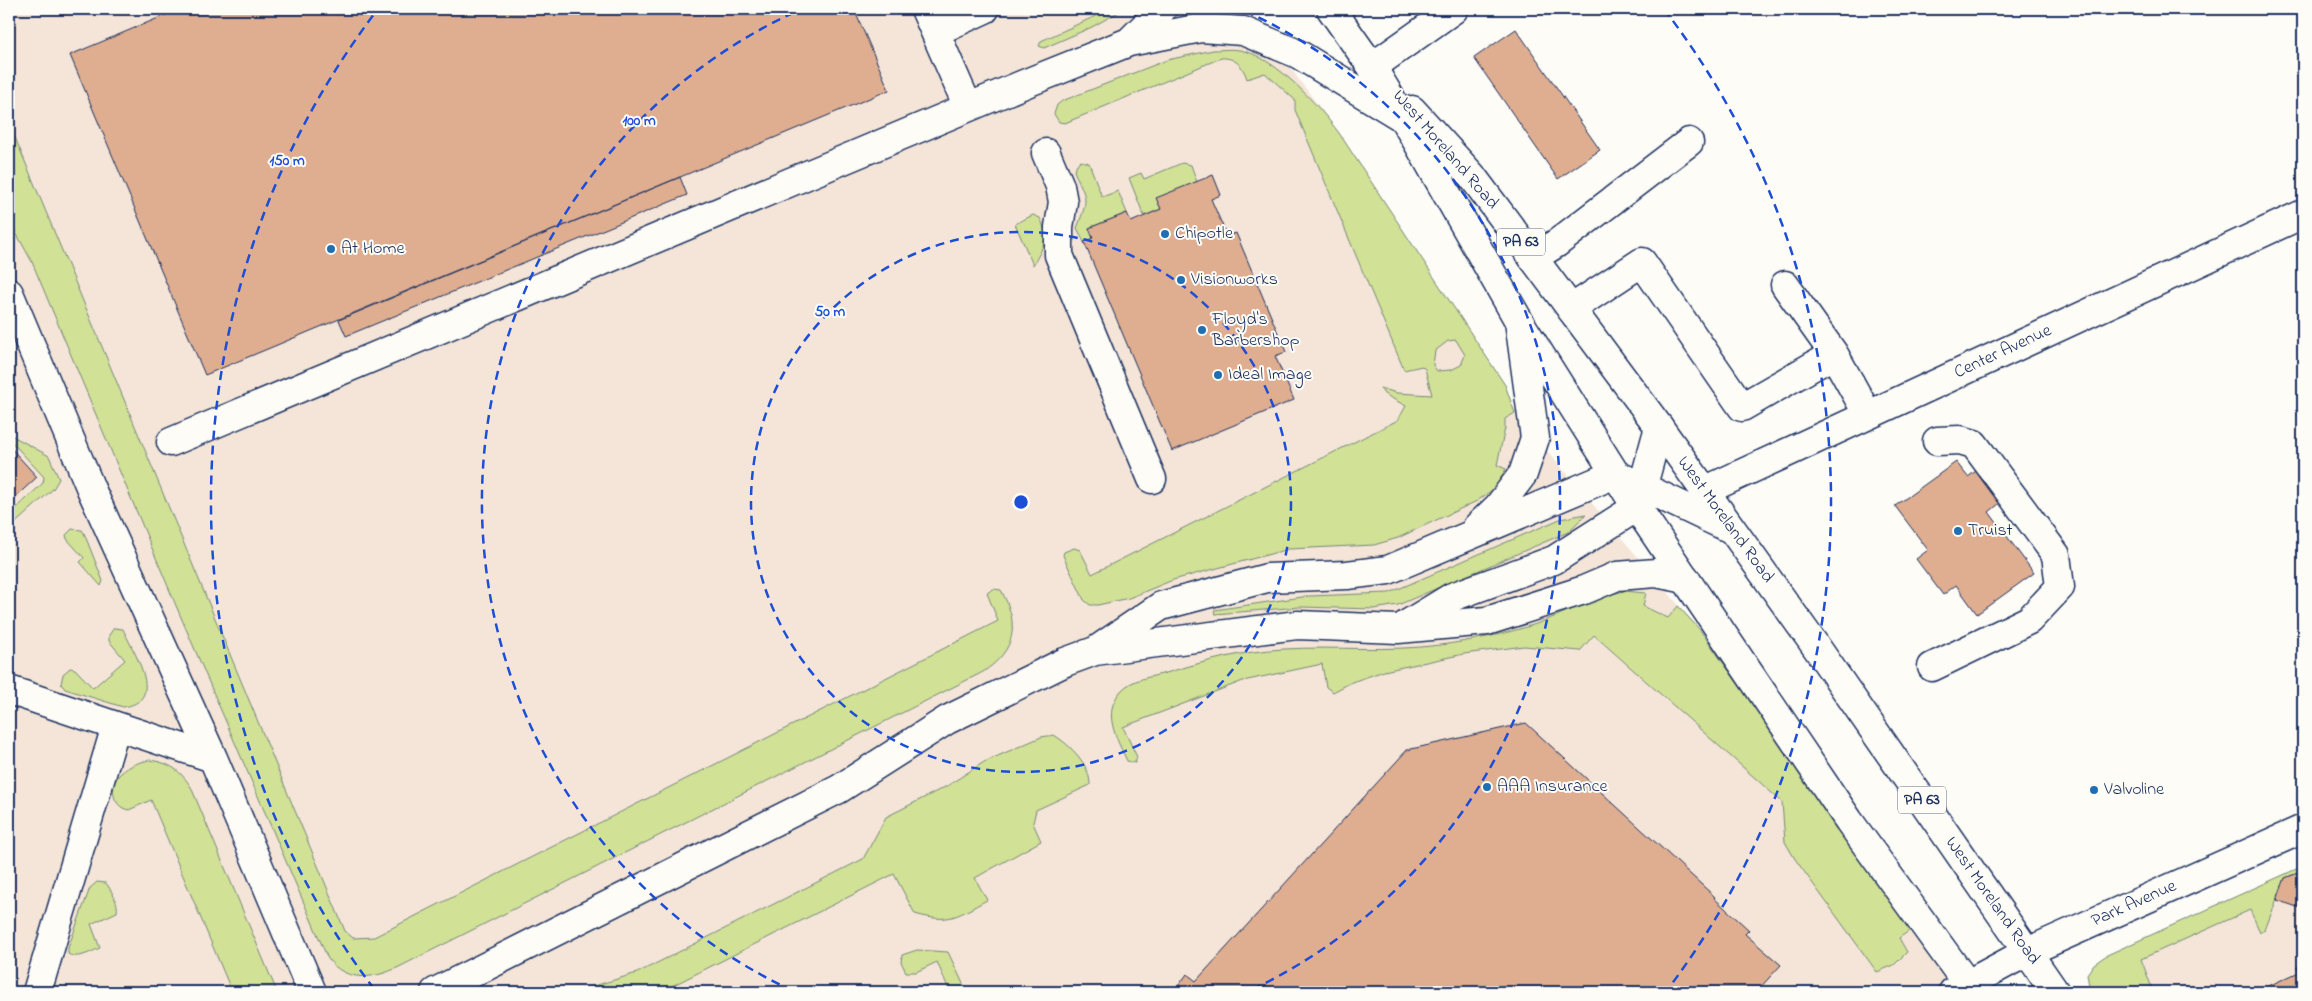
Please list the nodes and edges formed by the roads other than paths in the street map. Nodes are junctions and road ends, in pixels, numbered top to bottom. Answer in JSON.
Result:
{"nodes":[{"id":1,"x":985,"y":9,"type":"edge"},
{"id":2,"x":1162,"y":9,"type":"edge"},
{"id":3,"x":1331,"y":9,"type":"edge"},
{"id":4,"x":1454,"y":9,"type":"edge"},
{"id":5,"x":930,"y":20,"type":"edge"},
{"id":6,"x":1129,"y":42,"type":"junction"},
{"id":7,"x":1372,"y":67,"type":"junction"},
{"id":8,"x":968,"y":108,"type":"junction"},
{"id":9,"x":1403,"y":118,"type":"junction"},
{"id":10,"x":1689,"y":142,"type":"dead end"},
{"id":11,"x":1046,"y":153,"type":"dead end"},
{"id":12,"x":2303,"y":214,"type":"edge"},
{"id":13,"x":1533,"y":258,"type":"junction"},
{"id":14,"x":1785,"y":285,"type":"dead end"},
{"id":15,"x":9,"y":293,"type":"edge"},
{"id":16,"x":1571,"y":309,"type":"junction"},
{"id":17,"x":1519,"y":321,"type":"junction"},
{"id":18,"x":1834,"y":354,"type":"junction"},
{"id":19,"x":1868,"y":415,"type":"junction"},
{"id":20,"x":1659,"y":427,"type":"junction"},
{"id":21,"x":1936,"y":441,"type":"dead end"},
{"id":22,"x":172,"y":442,"type":"dead end"},
{"id":23,"x":1615,"y":474,"type":"junction"},
{"id":24,"x":1152,"y":479,"type":"dead end"},
{"id":25,"x":1704,"y":491,"type":"junction"},
{"id":26,"x":1640,"y":497,"type":"junction"},
{"id":27,"x":1730,"y":530,"type":"junction"},
{"id":28,"x":1469,"y":535,"type":"junction"},
{"id":29,"x":1686,"y":579,"type":"junction"},
{"id":30,"x":1398,"y":629,"type":"junction"},
{"id":31,"x":1095,"y":651,"type":"junction"},
{"id":32,"x":1932,"y":667,"type":"dead end"},
{"id":33,"x":9,"y":690,"type":"edge"},
{"id":34,"x":116,"y":726,"type":"junction"},
{"id":35,"x":213,"y":758,"type":"junction"},
{"id":36,"x":2303,"y":829,"type":"edge"},
{"id":37,"x":2027,"y":952,"type":"junction"},
{"id":38,"x":1964,"y":989,"type":"edge"},
{"id":39,"x":36,"y":992,"type":"edge"},
{"id":40,"x":312,"y":992,"type":"edge"},
{"id":41,"x":435,"y":992,"type":"edge"},
{"id":42,"x":2055,"y":992,"type":"edge"}],
"edges":[{"from":1,"to":5,"type":"main road"},
{"from":2,"to":6,"type":"main road"},
{"from":3,"to":7,"type":"main road","name":"West Moreland Road","number":"PA 63"},
{"from":4,"to":7,"type":"main road"},
{"from":5,"to":8,"type":"main road"},
{"from":6,"to":8,"type":"main road"},
{"from":6,"to":9,"type":"main road"},
{"from":7,"to":9,"type":"main road","name":"West Moreland Road","number":"PA 63"},
{"from":7,"to":13,"type":"main road","name":"West Moreland Road","number":"PA 63"},
{"from":8,"to":22,"type":"main road"},
{"from":9,"to":17,"type":"main road","name":"West Moreland Road","number":"PA 63"},
{"from":10,"to":13,"type":"main road"},
{"from":11,"to":24,"type":"main road"},
{"from":12,"to":19,"type":"main road","name":"Center Avenue"},
{"from":13,"to":16,"type":"main road","name":"West Moreland Road","number":"PA 63"},
{"from":14,"to":18,"type":"main road"},
{"from":15,"to":35,"type":"main road"},
{"from":16,"to":18,"type":"main road"},
{"from":16,"to":20,"type":"main road","name":"West Moreland Road","number":"PA 63"},
{"from":17,"to":23,"type":"main road","name":"West Moreland Road","number":"PA 63"},
{"from":17,"to":28,"type":"main road"},
{"from":18,"to":19,"type":"main road"},
{"from":19,"to":25,"type":"main road","name":"Center Avenue"},
{"from":20,"to":25,"type":"main road","name":"West Moreland Road","number":"PA 63"},
{"from":20,"to":26,"type":"main road"},
{"from":21,"to":32,"type":"main road"},
{"from":23,"to":26,"type":"main road","name":"West Moreland Road","number":"PA 63"},
{"from":23,"to":28,"type":"main road"},
{"from":25,"to":27,"type":"main road","name":"West Moreland Road","number":"PA 63"},
{"from":26,"to":27,"type":"main road"},
{"from":26,"to":29,"type":"main road","name":"West Moreland Road","number":"PA 63"},
{"from":26,"to":30,"type":"main road"},
{"from":27,"to":37,"type":"main road","name":"West Moreland Road","number":"PA 63"},
{"from":28,"to":31,"type":"main road"},
{"from":29,"to":30,"type":"main road"},
{"from":29,"to":38,"type":"main road","name":"West Moreland Road","number":"PA 63"},
{"from":30,"to":31,"type":"main road"},
{"from":31,"to":41,"type":"main road"},
{"from":33,"to":34,"type":"main road"},
{"from":34,"to":35,"type":"main road"},
{"from":34,"to":39,"type":"main road"},
{"from":35,"to":40,"type":"main road"},
{"from":36,"to":37,"type":"main road","name":"Park Avenue"},
{"from":37,"to":38,"type":"main road","name":"Park Avenue"},
{"from":37,"to":42,"type":"main road","name":"West Moreland Road","number":"PA 63"}]}
